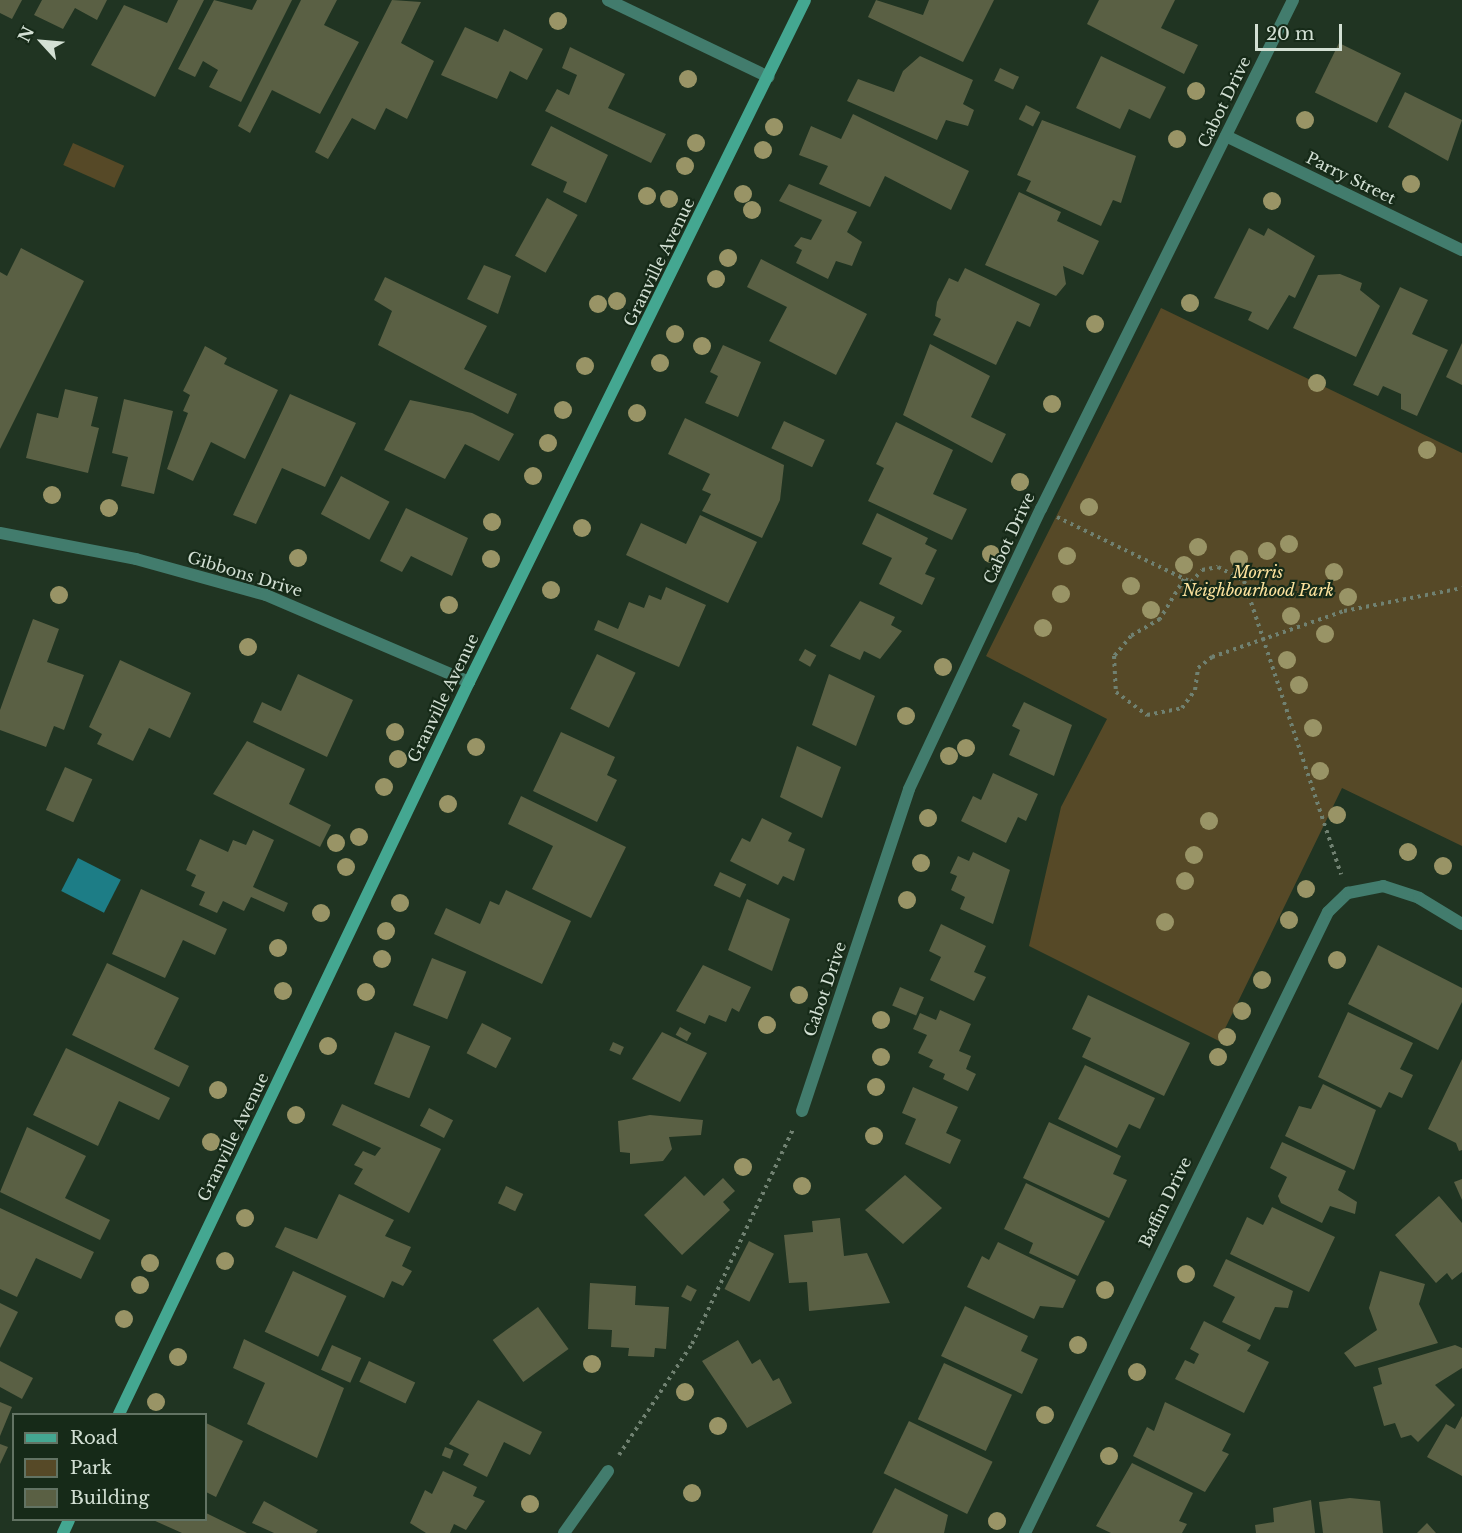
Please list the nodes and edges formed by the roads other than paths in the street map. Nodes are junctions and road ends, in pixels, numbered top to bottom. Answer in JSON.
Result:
{"nodes":[{"id":1,"x":608,"y":0,"type":"edge"},
{"id":2,"x":805,"y":0,"type":"edge"},
{"id":3,"x":1293,"y":0,"type":"edge"},
{"id":4,"x":769,"y":77,"type":"junction"},
{"id":5,"x":1226,"y":136,"type":"junction"},
{"id":6,"x":1462,"y":250,"type":"edge"},
{"id":7,"x":0,"y":534,"type":"edge"},
{"id":8,"x":469,"y":682,"type":"junction"},
{"id":9,"x":1462,"y":924,"type":"edge"},
{"id":10,"x":802,"y":1111,"type":"road end"},
{"id":11,"x":119,"y":1413,"type":"edge"},
{"id":12,"x":608,"y":1471,"type":"road end"},
{"id":13,"x":564,"y":1533,"type":"edge"},
{"id":14,"x":1025,"y":1533,"type":"edge"}],
"edges":[{"from":1,"to":4,"type":"street"},
{"from":2,"to":4,"type":"street","name":"Granville Avenue"},
{"from":3,"to":5,"type":"street","name":"Cabot Drive"},
{"from":4,"to":8,"type":"street","name":"Granville Avenue"},
{"from":5,"to":6,"type":"street","name":"Parry Street"},
{"from":5,"to":10,"type":"street","name":"Cabot Drive"},
{"from":7,"to":8,"type":"street","name":"Gibbons Drive"},
{"from":8,"to":11,"type":"street","name":"Granville Avenue"},
{"from":9,"to":14,"type":"street","name":"Baffin Drive"},
{"from":12,"to":13,"type":"street"}]}
